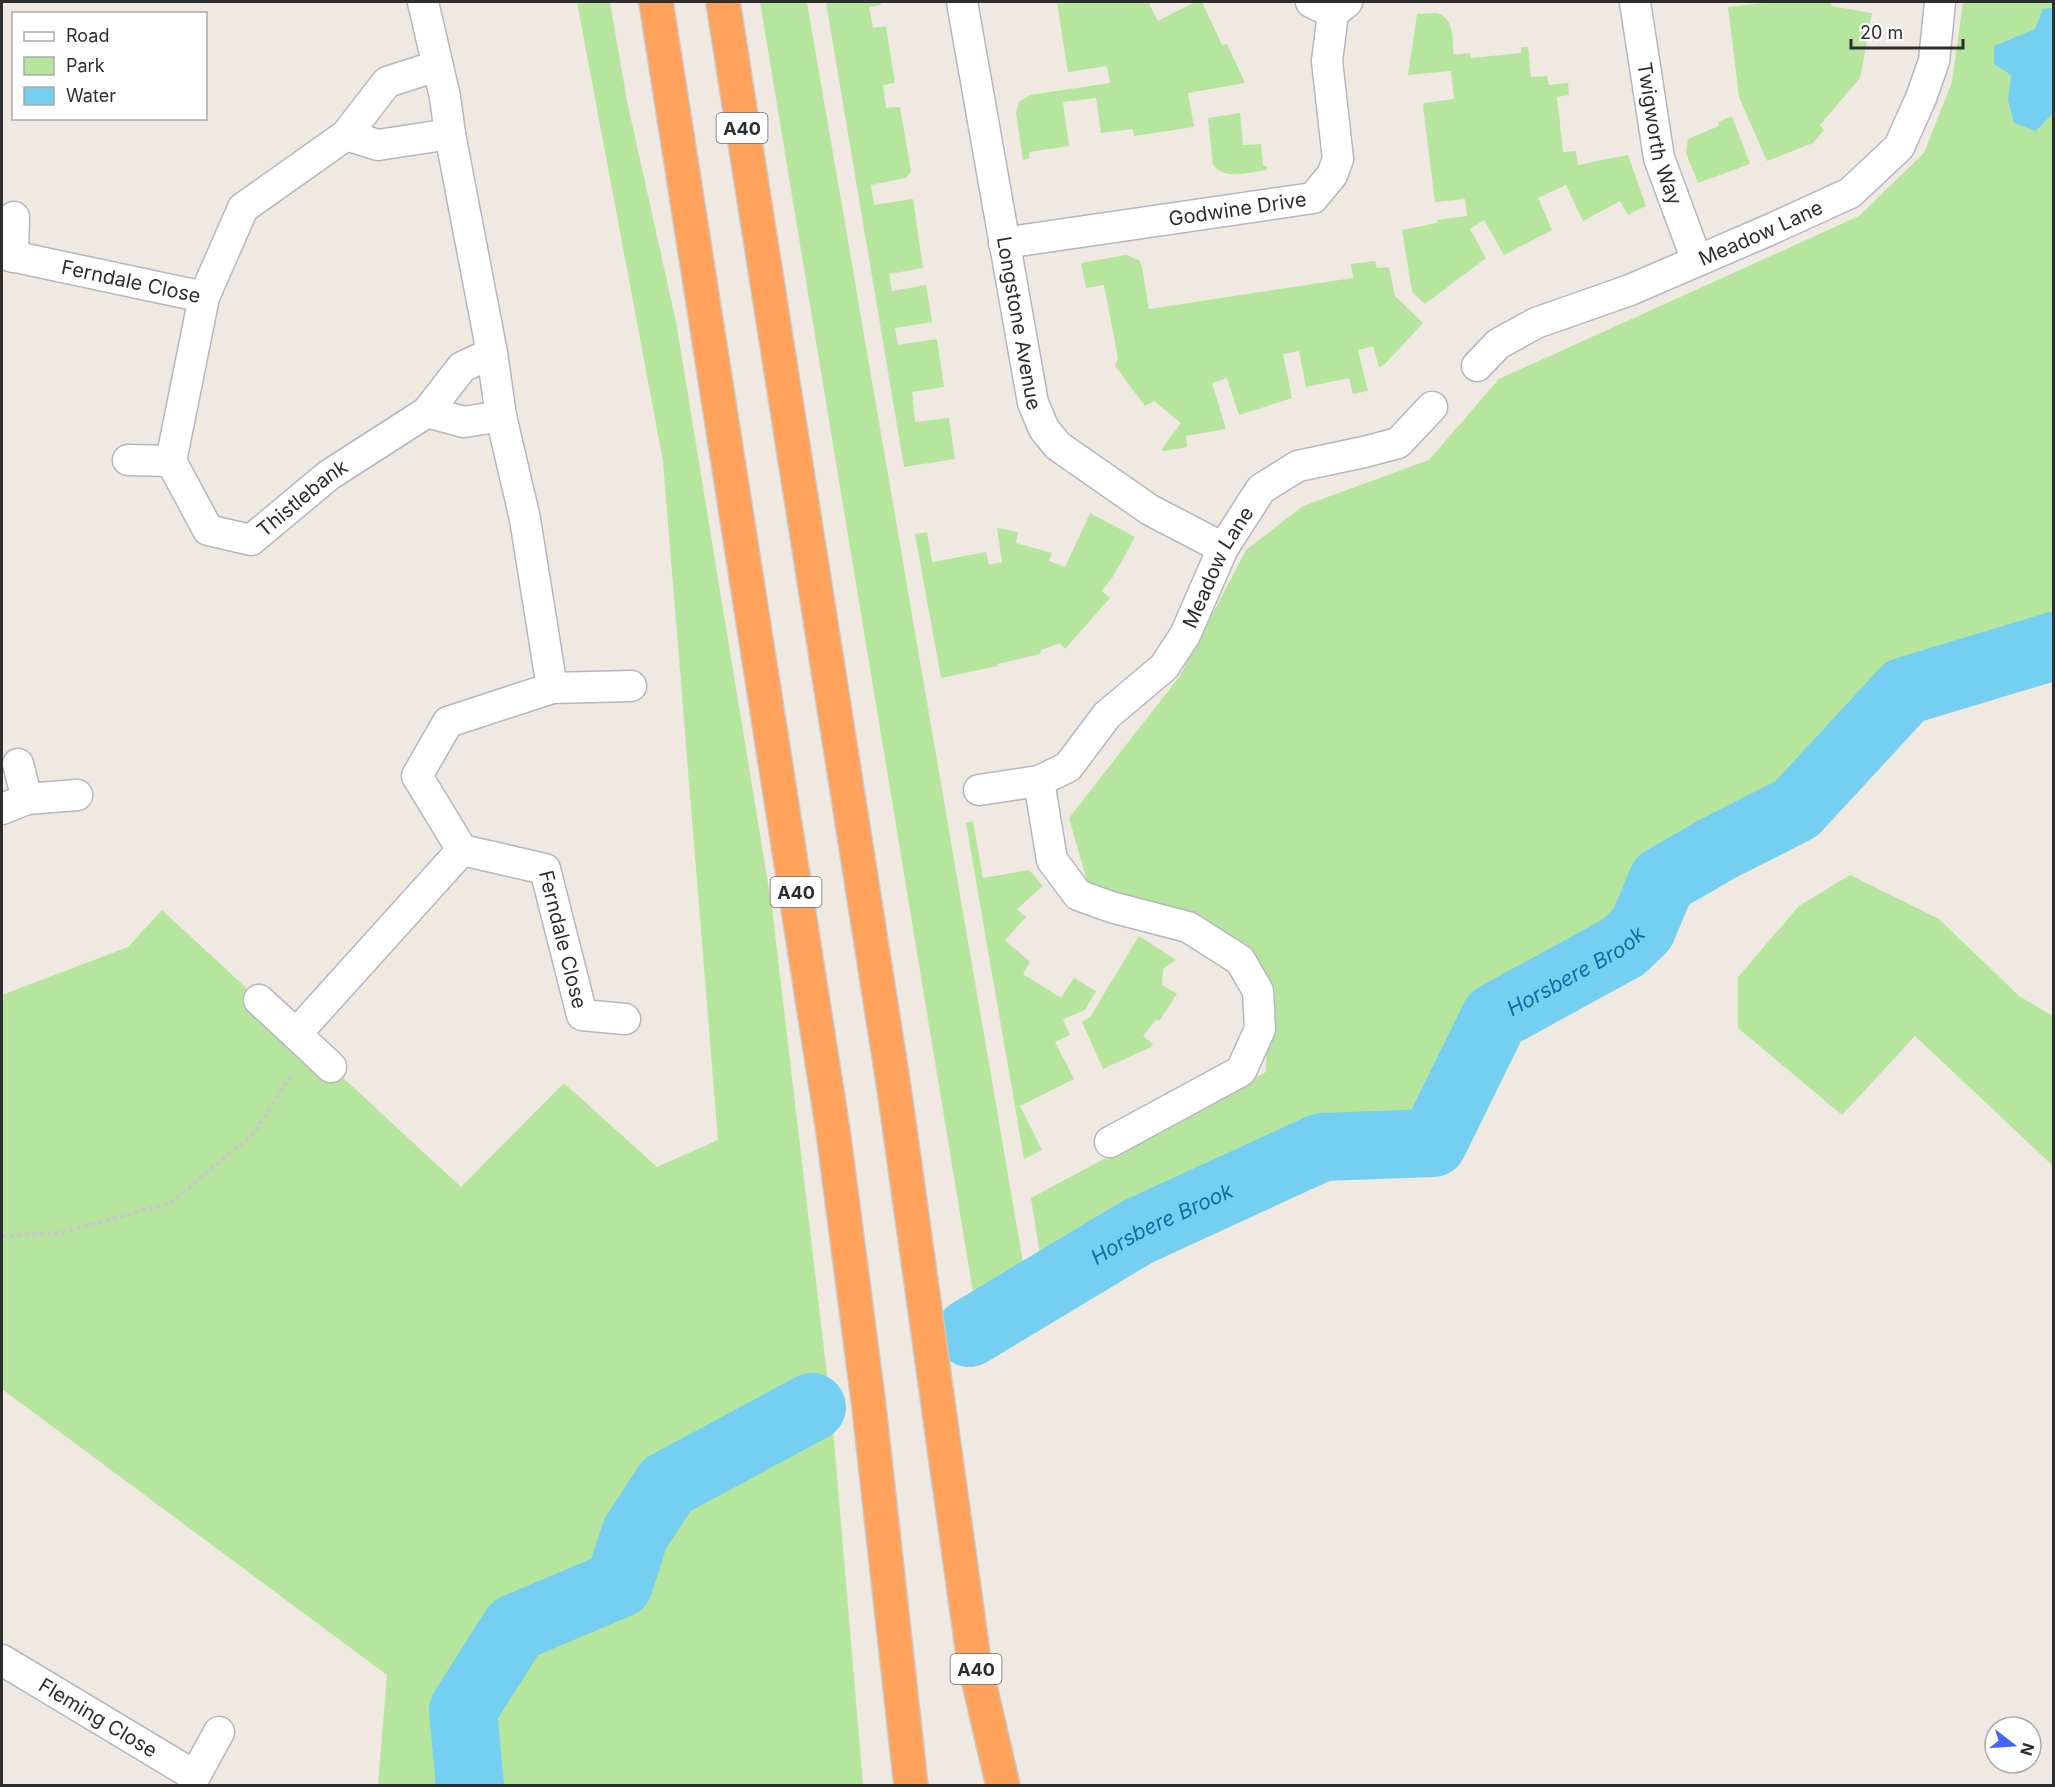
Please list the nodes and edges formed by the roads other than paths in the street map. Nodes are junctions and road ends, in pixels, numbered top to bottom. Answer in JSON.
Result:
{"nodes":[{"id":1,"x":423,"y":2,"type":"edge"},
{"id":2,"x":656,"y":2,"type":"edge"},
{"id":3,"x":723,"y":2,"type":"edge"},
{"id":4,"x":962,"y":2,"type":"edge"},
{"id":5,"x":1635,"y":2,"type":"edge"},
{"id":6,"x":1940,"y":2,"type":"edge"},
{"id":7,"x":1330,"y":5,"type":"edge"},
{"id":8,"x":437,"y":66,"type":"junction"},
{"id":9,"x":450,"y":134,"type":"junction"},
{"id":10,"x":346,"y":135,"type":"junction"},
{"id":11,"x":14,"y":217,"type":"dead end"},
{"id":12,"x":1004,"y":243,"type":"junction"},
{"id":13,"x":7,"y":256,"type":"edge"},
{"id":14,"x":1697,"y":261,"type":"junction"},
{"id":15,"x":204,"y":297,"type":"junction"},
{"id":16,"x":492,"y":353,"type":"junction"},
{"id":17,"x":1477,"y":366,"type":"dead end"},
{"id":18,"x":1432,"y":407,"type":"dead end"},
{"id":19,"x":427,"y":412,"type":"junction"},
{"id":20,"x":501,"y":416,"type":"junction"},
{"id":21,"x":128,"y":460,"type":"dead end"},
{"id":22,"x":171,"y":461,"type":"junction"},
{"id":23,"x":1223,"y":548,"type":"junction"},
{"id":24,"x":631,"y":686,"type":"dead end"},
{"id":25,"x":552,"y":688,"type":"junction"},
{"id":26,"x":18,"y":764,"type":"dead end"},
{"id":27,"x":1039,"y":781,"type":"junction"},
{"id":28,"x":979,"y":790,"type":"dead end"},
{"id":29,"x":77,"y":795,"type":"dead end"},
{"id":30,"x":14,"y":804,"type":"edge"},
{"id":31,"x":462,"y":850,"type":"junction"},
{"id":32,"x":259,"y":1000,"type":"dead end"},
{"id":33,"x":625,"y":1019,"type":"dead end"},
{"id":34,"x":303,"y":1040,"type":"junction"},
{"id":35,"x":331,"y":1067,"type":"dead end"},
{"id":36,"x":1110,"y":1142,"type":"dead end"},
{"id":37,"x":2,"y":1660,"type":"edge"},
{"id":38,"x":219,"y":1732,"type":"dead end"},
{"id":39,"x":192,"y":1780,"type":"edge"},
{"id":40,"x":911,"y":1785,"type":"edge"},
{"id":41,"x":1003,"y":1785,"type":"edge"}],
"edges":[{"from":1,"to":8,"type":"street"},
{"from":2,"to":40,"type":"highway","number":"A40"},
{"from":3,"to":41,"type":"highway","number":"A40"},
{"from":4,"to":12,"type":"street","name":"Longstone Avenue"},
{"from":5,"to":14,"type":"street","name":"Twigworth Way"},
{"from":6,"to":14,"type":"street","name":"Meadow Lane"},
{"from":7,"to":12,"type":"street","name":"Godwine Drive"},
{"from":8,"to":9,"type":"street"},
{"from":8,"to":10,"type":"street","name":"Ferndale Close"},
{"from":9,"to":10,"type":"street"},
{"from":9,"to":16,"type":"street"},
{"from":10,"to":15,"type":"street","name":"Ferndale Close"},
{"from":11,"to":13,"type":"street","name":"Ferndale Close"},
{"from":12,"to":23,"type":"street","name":"Longstone Avenue"},
{"from":13,"to":15,"type":"street","name":"Ferndale Close"},
{"from":14,"to":17,"type":"street","name":"Meadow Lane"},
{"from":15,"to":22,"type":"street"},
{"from":16,"to":19,"type":"street"},
{"from":16,"to":20,"type":"street"},
{"from":18,"to":23,"type":"street","name":"Meadow Lane"},
{"from":19,"to":20,"type":"street"},
{"from":19,"to":22,"type":"street","name":"Thistlebank"},
{"from":20,"to":25,"type":"street"},
{"from":21,"to":22,"type":"street"},
{"from":23,"to":27,"type":"street","name":"Meadow Lane"},
{"from":24,"to":25,"type":"street"},
{"from":25,"to":31,"type":"street"},
{"from":26,"to":30,"type":"street"},
{"from":27,"to":28,"type":"street","name":"Meadow Lane"},
{"from":27,"to":36,"type":"street"},
{"from":29,"to":30,"type":"street"},
{"from":31,"to":33,"type":"street","name":"Ferndale Close"},
{"from":31,"to":34,"type":"street"},
{"from":32,"to":34,"type":"street"},
{"from":34,"to":35,"type":"street"},
{"from":37,"to":39,"type":"street","name":"Fleming Close"},
{"from":38,"to":39,"type":"street","name":"Fleming Close"}]}
